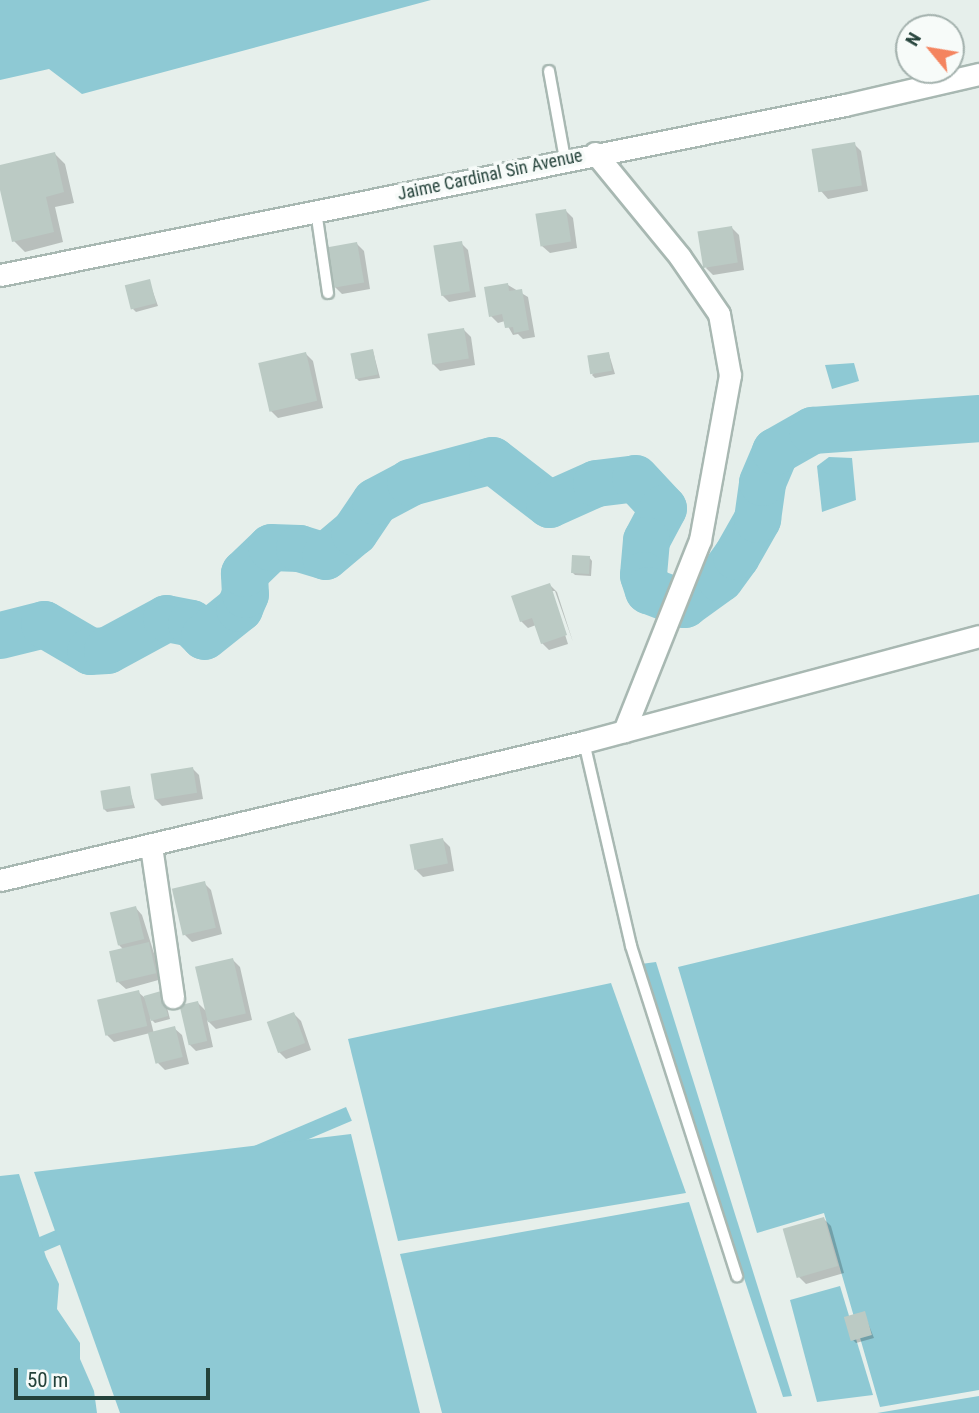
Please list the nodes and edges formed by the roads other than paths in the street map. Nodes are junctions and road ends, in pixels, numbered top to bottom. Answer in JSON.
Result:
{"nodes":[{"id":1,"x":549,"y":71,"type":"dead end"},
{"id":2,"x":979,"y":74,"type":"edge"},
{"id":3,"x":595,"y":153,"type":"junction"},
{"id":4,"x":565,"y":159,"type":"junction"},
{"id":5,"x":316,"y":211,"type":"junction"},
{"id":6,"x":0,"y":275,"type":"edge"},
{"id":7,"x":328,"y":293,"type":"dead end"},
{"id":8,"x":979,"y":636,"type":"edge"},
{"id":9,"x":624,"y":731,"type":"junction"},
{"id":10,"x":584,"y":742,"type":"junction"},
{"id":11,"x":151,"y":846,"type":"junction"},
{"id":12,"x":0,"y":880,"type":"edge"},
{"id":13,"x":173,"y":997,"type":"dead end"},
{"id":14,"x":737,"y":1276,"type":"dead end"}],
"edges":[{"from":1,"to":4,"type":"lane"},
{"from":2,"to":3,"type":"street","name":"Jaime Cardinal Sin Avenue"},
{"from":3,"to":4,"type":"street","name":"Jaime Cardinal Sin Avenue"},
{"from":3,"to":9,"type":"street"},
{"from":4,"to":5,"type":"street","name":"Jaime Cardinal Sin Avenue"},
{"from":5,"to":6,"type":"street","name":"Jaime Cardinal Sin Avenue"},
{"from":5,"to":7,"type":"lane"},
{"from":8,"to":9,"type":"street"},
{"from":9,"to":10,"type":"street"},
{"from":10,"to":11,"type":"street"},
{"from":10,"to":14,"type":"lane"},
{"from":11,"to":12,"type":"street"},
{"from":11,"to":13,"type":"street"}]}
